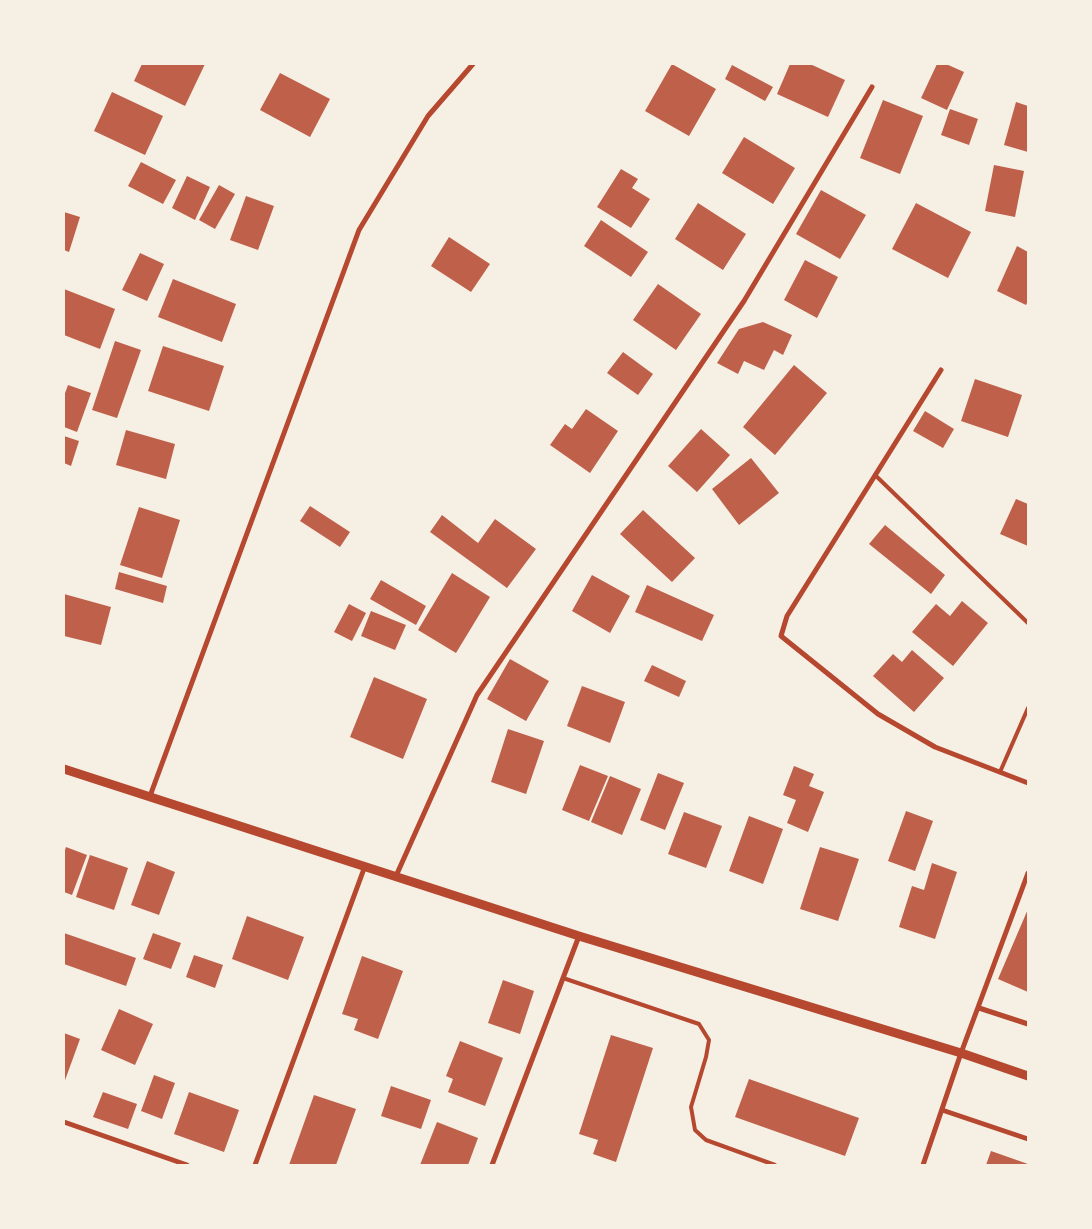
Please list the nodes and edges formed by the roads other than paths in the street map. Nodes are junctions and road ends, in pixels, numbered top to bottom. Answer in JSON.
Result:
{"nodes":[{"id":1,"x":473,"y":64,"type":"edge"},
{"id":2,"x":872,"y":87,"type":"dead end"},
{"id":3,"x":941,"y":370,"type":"dead end"},
{"id":4,"x":875,"y":475,"type":"junction"},
{"id":5,"x":1028,"y":623,"type":"edge"},
{"id":6,"x":1028,"y":708,"type":"edge"},
{"id":7,"x":64,"y":768,"type":"edge"},
{"id":8,"x":1000,"y":772,"type":"junction"},
{"id":9,"x":1028,"y":784,"type":"edge"},
{"id":10,"x":150,"y":796,"type":"junction"},
{"id":11,"x":365,"y":866,"type":"junction"},
{"id":12,"x":1028,"y":873,"type":"edge"},
{"id":13,"x":396,"y":876,"type":"junction"},
{"id":14,"x":579,"y":936,"type":"junction"},
{"id":15,"x":563,"y":978,"type":"junction"},
{"id":16,"x":979,"y":1008,"type":"junction"},
{"id":17,"x":1028,"y":1024,"type":"edge"},
{"id":18,"x":961,"y":1052,"type":"junction"},
{"id":19,"x":1028,"y":1076,"type":"edge"},
{"id":20,"x":942,"y":1110,"type":"junction"},
{"id":21,"x":64,"y":1122,"type":"edge"},
{"id":22,"x":1028,"y":1140,"type":"edge"},
{"id":23,"x":187,"y":1165,"type":"edge"},
{"id":24,"x":255,"y":1165,"type":"edge"},
{"id":25,"x":492,"y":1165,"type":"edge"},
{"id":26,"x":775,"y":1165,"type":"edge"},
{"id":27,"x":923,"y":1165,"type":"edge"}],
"edges":[{"from":1,"to":10,"type":"street"},
{"from":2,"to":13,"type":"street"},
{"from":3,"to":4,"type":"street"},
{"from":4,"to":5,"type":"lane"},
{"from":4,"to":8,"type":"street"},
{"from":6,"to":8,"type":"lane"},
{"from":7,"to":10,"type":"street"},
{"from":8,"to":9,"type":"street"},
{"from":10,"to":11,"type":"street"},
{"from":11,"to":13,"type":"street"},
{"from":11,"to":24,"type":"street"},
{"from":12,"to":16,"type":"street"},
{"from":13,"to":14,"type":"street"},
{"from":14,"to":15,"type":"street"},
{"from":14,"to":18,"type":"street"},
{"from":15,"to":25,"type":"street"},
{"from":15,"to":26,"type":"lane"},
{"from":16,"to":17,"type":"street"},
{"from":16,"to":18,"type":"street"},
{"from":18,"to":19,"type":"street"},
{"from":18,"to":20,"type":"street"},
{"from":20,"to":22,"type":"street"},
{"from":20,"to":27,"type":"street"},
{"from":21,"to":23,"type":"street"}]}
